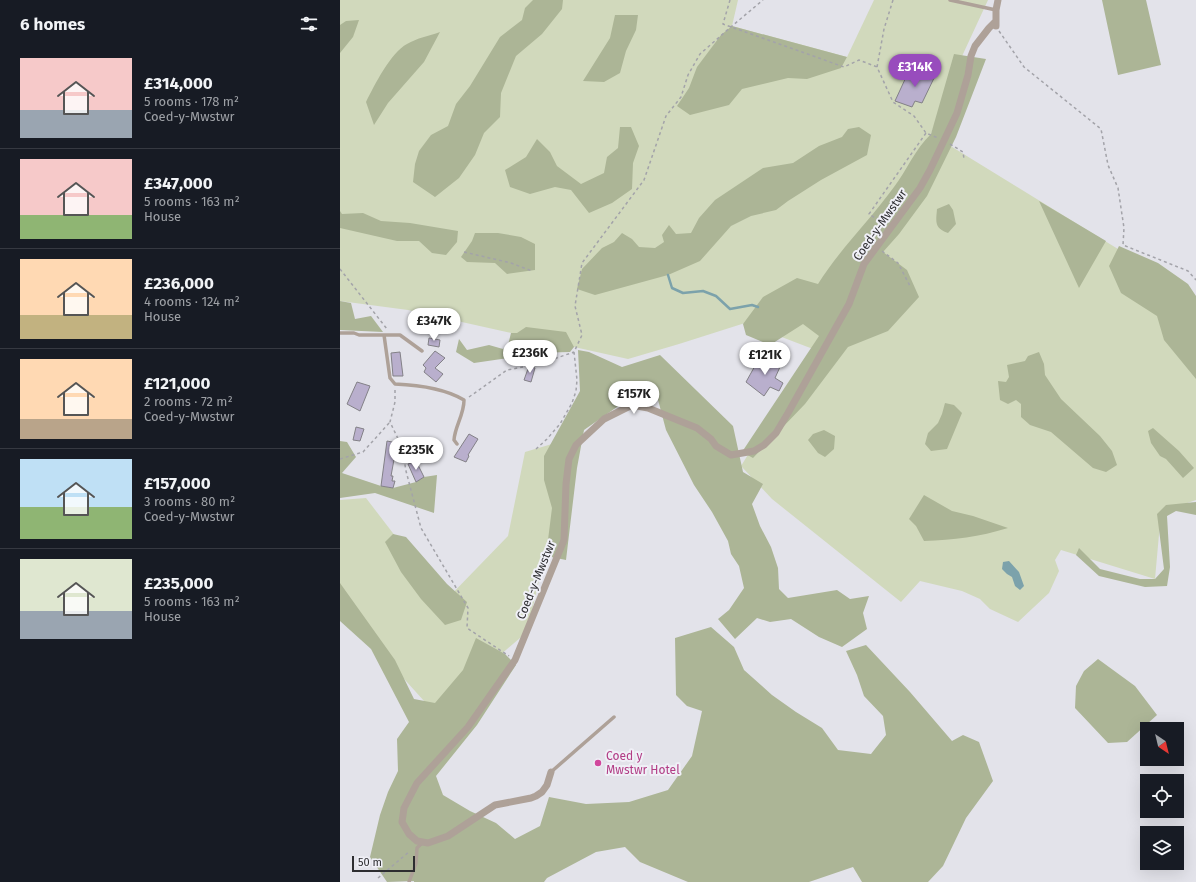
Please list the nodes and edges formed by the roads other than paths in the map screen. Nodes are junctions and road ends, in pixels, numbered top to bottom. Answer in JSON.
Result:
{"nodes":[{"id":1,"x":950,"y":0,"type":"edge"},
{"id":2,"x":998,"y":0,"type":"edge"},
{"id":3,"x":996,"y":10,"type":"junction"},
{"id":4,"x":340,"y":333,"type":"edge"},
{"id":5,"x":384,"y":335,"type":"junction"},
{"id":6,"x":422,"y":351,"type":"dead end"},
{"id":7,"x":457,"y":444,"type":"dead end"},
{"id":8,"x":614,"y":717,"type":"dead end"},
{"id":9,"x":551,"y":772,"type":"joint"},
{"id":10,"x":422,"y":843,"type":"junction"},
{"id":11,"x":409,"y":882,"type":"edge"}],
"edges":[{"from":1,"to":3,"type":"lane"},
{"from":2,"to":3,"type":"street"},
{"from":3,"to":10,"type":"street","name":"Coed-y-Mwstwr"},
{"from":4,"to":5,"type":"lane"},
{"from":5,"to":6,"type":"lane"},
{"from":5,"to":7,"type":"lane"},
{"from":8,"to":9,"type":"lane"},
{"from":9,"to":10,"type":"street"},
{"from":10,"to":11,"type":"lane"}]}
